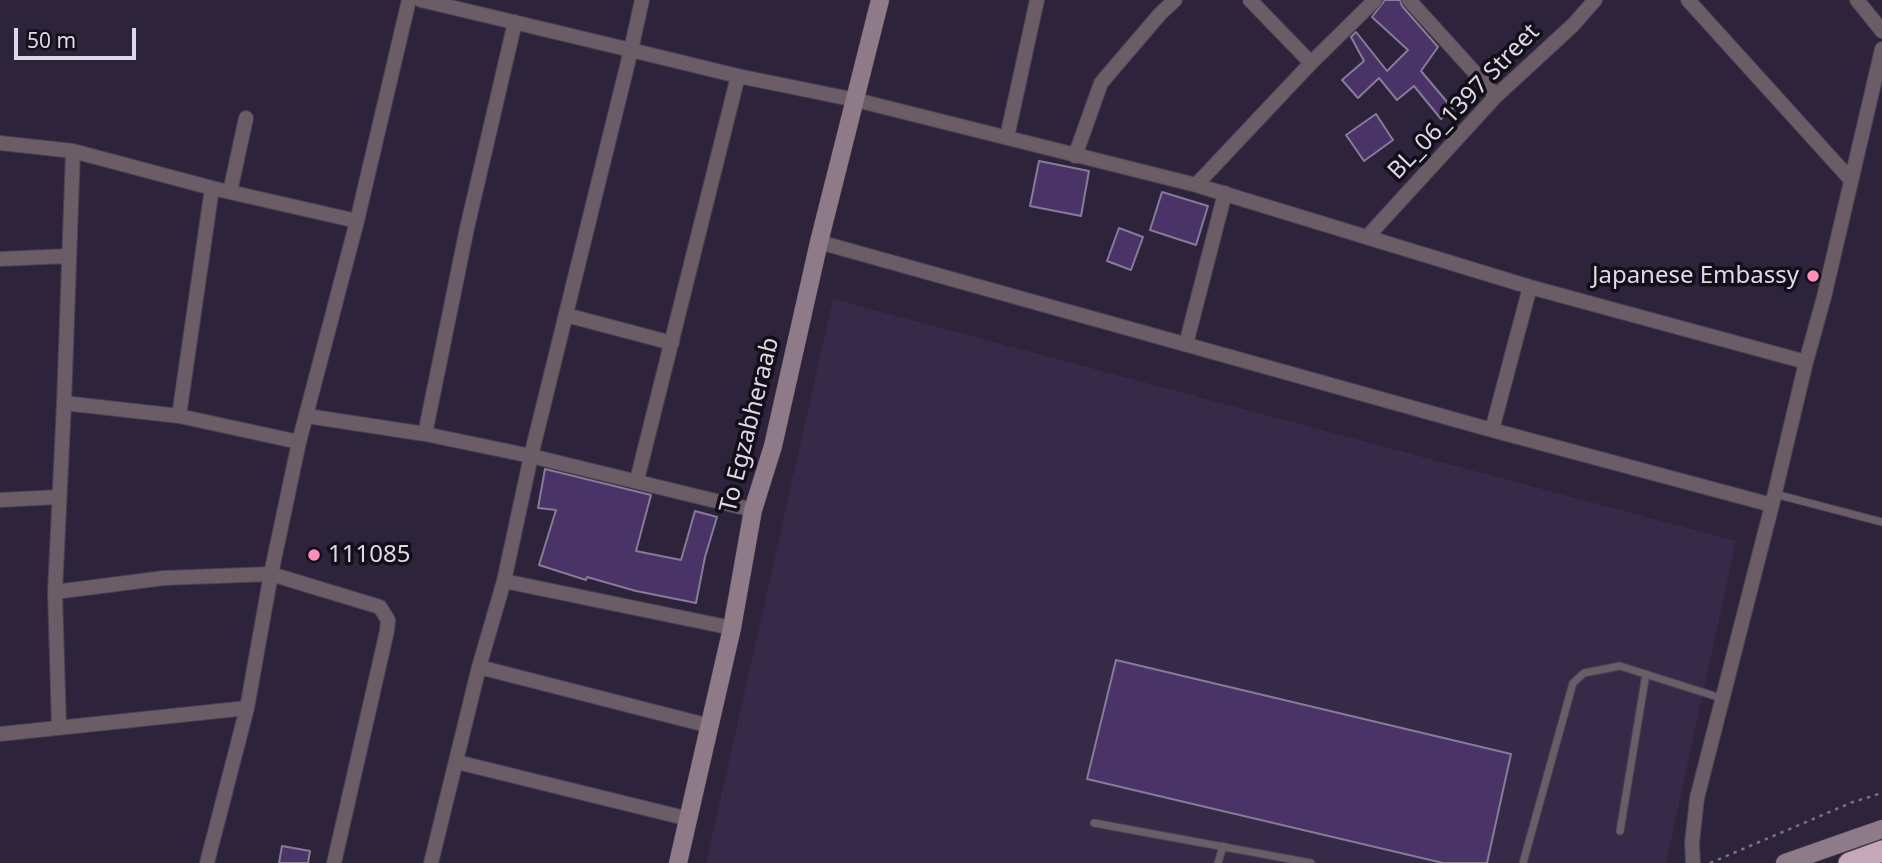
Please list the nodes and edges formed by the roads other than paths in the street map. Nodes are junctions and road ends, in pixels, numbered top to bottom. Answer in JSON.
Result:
{"nodes":[{"id":1,"x":409,"y":0,"type":"edge"},
{"id":2,"x":421,"y":0,"type":"edge"},
{"id":3,"x":642,"y":0,"type":"edge"},
{"id":4,"x":880,"y":0,"type":"edge"},
{"id":5,"x":1037,"y":0,"type":"edge"},
{"id":6,"x":1175,"y":0,"type":"edge"},
{"id":7,"x":1250,"y":0,"type":"edge"},
{"id":8,"x":1375,"y":0,"type":"edge"},
{"id":9,"x":1409,"y":0,"type":"edge"},
{"id":10,"x":1595,"y":0,"type":"edge"},
{"id":11,"x":1688,"y":0,"type":"edge"},
{"id":12,"x":1857,"y":0,"type":"edge"},
{"id":13,"x":515,"y":22,"type":"junction"},
{"id":14,"x":1882,"y":31,"type":"edge"},
{"id":15,"x":1882,"y":49,"type":"edge"},
{"id":16,"x":631,"y":50,"type":"junction"},
{"id":17,"x":1311,"y":63,"type":"junction"},
{"id":18,"x":738,"y":76,"type":"junction"},
{"id":19,"x":1496,"y":96,"type":"junction"},
{"id":20,"x":856,"y":100,"type":"junction"},
{"id":21,"x":246,"y":118,"type":"dead end"},
{"id":22,"x":1007,"y":137,"type":"junction"},
{"id":23,"x":0,"y":143,"type":"edge"},
{"id":24,"x":73,"y":151,"type":"junction"},
{"id":25,"x":1075,"y":156,"type":"junction"},
{"id":26,"x":1851,"y":180,"type":"junction"},
{"id":27,"x":1196,"y":185,"type":"junction"},
{"id":28,"x":212,"y":188,"type":"junction"},
{"id":29,"x":230,"y":192,"type":"junction"},
{"id":30,"x":1225,"y":193,"type":"junction"},
{"id":31,"x":357,"y":221,"type":"junction"},
{"id":32,"x":1367,"y":237,"type":"junction"},
{"id":33,"x":819,"y":242,"type":"junction"},
{"id":34,"x":68,"y":256,"type":"junction"},
{"id":35,"x":0,"y":259,"type":"edge"},
{"id":36,"x":1530,"y":287,"type":"junction"},
{"id":37,"x":566,"y":315,"type":"junction"},
{"id":38,"x":672,"y":343,"type":"junction"},
{"id":39,"x":1186,"y":344,"type":"junction"},
{"id":40,"x":1806,"y":362,"type":"junction"},
{"id":41,"x":64,"y":403,"type":"junction"},
{"id":42,"x":179,"y":416,"type":"junction"},
{"id":43,"x":307,"y":416,"type":"junction"},
{"id":44,"x":1492,"y":430,"type":"junction"},
{"id":45,"x":425,"y":434,"type":"junction"},
{"id":46,"x":299,"y":442,"type":"junction"},
{"id":47,"x":531,"y":456,"type":"junction"},
{"id":48,"x":637,"y":480,"type":"junction"},
{"id":49,"x":58,"y":497,"type":"junction"},
{"id":50,"x":1773,"y":499,"type":"junction"},
{"id":51,"x":0,"y":500,"type":"edge"},
{"id":52,"x":753,"y":510,"type":"junction"},
{"id":53,"x":1882,"y":522,"type":"edge"},
{"id":54,"x":271,"y":574,"type":"junction"},
{"id":55,"x":504,"y":580,"type":"junction"},
{"id":56,"x":55,"y":592,"type":"junction"},
{"id":57,"x":732,"y":628,"type":"junction"},
{"id":58,"x":480,"y":667,"type":"junction"},
{"id":59,"x":1646,"y":674,"type":"junction"},
{"id":60,"x":1721,"y":698,"type":"junction"},
{"id":61,"x":247,"y":708,"type":"junction"},
{"id":62,"x":710,"y":726,"type":"junction"},
{"id":63,"x":59,"y":727,"type":"junction"},
{"id":64,"x":0,"y":734,"type":"edge"},
{"id":65,"x":457,"y":762,"type":"junction"},
{"id":66,"x":689,"y":819,"type":"junction"},
{"id":67,"x":1094,"y":823,"type":"dead end"},
{"id":68,"x":1882,"y":829,"type":"edge"},
{"id":69,"x":1620,"y":831,"type":"dead end"},
{"id":70,"x":1223,"y":846,"type":"junction"},
{"id":71,"x":1882,"y":851,"type":"edge"},
{"id":72,"x":207,"y":863,"type":"edge"},
{"id":73,"x":334,"y":863,"type":"edge"},
{"id":74,"x":431,"y":863,"type":"edge"},
{"id":75,"x":678,"y":863,"type":"edge"},
{"id":76,"x":1217,"y":863,"type":"edge"},
{"id":77,"x":1311,"y":863,"type":"edge"},
{"id":78,"x":1523,"y":863,"type":"edge"},
{"id":79,"x":1693,"y":863,"type":"edge"},
{"id":80,"x":1785,"y":863,"type":"edge"},
{"id":81,"x":1849,"y":863,"type":"edge"}],
"edges":[{"from":1,"to":31,"type":"street"},
{"from":2,"to":13,"type":"street"},
{"from":3,"to":16,"type":"street"},
{"from":4,"to":20,"type":"main road","name":"To Egzabheraab"},
{"from":5,"to":22,"type":"street"},
{"from":6,"to":25,"type":"street"},
{"from":7,"to":17,"type":"street"},
{"from":8,"to":17,"type":"street"},
{"from":9,"to":19,"type":"street"},
{"from":10,"to":19,"type":"street","name":"BL_06_1397 Street"},
{"from":11,"to":26,"type":"street"},
{"from":12,"to":14,"type":"street"},
{"from":13,"to":16,"type":"street"},
{"from":13,"to":45,"type":"street"},
{"from":15,"to":26,"type":"street"},
{"from":16,"to":18,"type":"street"},
{"from":16,"to":37,"type":"street"},
{"from":17,"to":27,"type":"street"},
{"from":18,"to":20,"type":"street"},
{"from":18,"to":38,"type":"street"},
{"from":19,"to":32,"type":"street","name":"BL_06_1397 Street"},
{"from":20,"to":22,"type":"street"},
{"from":20,"to":33,"type":"main road","name":"To Egzabheraab"},
{"from":21,"to":29,"type":"street"},
{"from":22,"to":25,"type":"street"},
{"from":23,"to":24,"type":"street"},
{"from":24,"to":28,"type":"street"},
{"from":24,"to":34,"type":"street"},
{"from":25,"to":27,"type":"street"},
{"from":26,"to":40,"type":"street"},
{"from":27,"to":30,"type":"street"},
{"from":28,"to":29,"type":"street"},
{"from":28,"to":42,"type":"street"},
{"from":29,"to":31,"type":"street"},
{"from":30,"to":32,"type":"street"},
{"from":30,"to":39,"type":"street"},
{"from":31,"to":43,"type":"street"},
{"from":32,"to":36,"type":"street"},
{"from":33,"to":39,"type":"street"},
{"from":33,"to":52,"type":"main road","name":"To Egzabheraab"},
{"from":34,"to":35,"type":"street"},
{"from":34,"to":41,"type":"street"},
{"from":36,"to":40,"type":"street"},
{"from":36,"to":44,"type":"street"},
{"from":37,"to":38,"type":"street"},
{"from":37,"to":47,"type":"street"},
{"from":38,"to":48,"type":"street"},
{"from":39,"to":44,"type":"street"},
{"from":40,"to":50,"type":"street"},
{"from":41,"to":42,"type":"street"},
{"from":41,"to":49,"type":"street"},
{"from":42,"to":46,"type":"street"},
{"from":43,"to":45,"type":"street"},
{"from":43,"to":46,"type":"street"},
{"from":44,"to":50,"type":"street"},
{"from":45,"to":47,"type":"street"},
{"from":46,"to":54,"type":"street"},
{"from":47,"to":48,"type":"street"},
{"from":47,"to":55,"type":"street"},
{"from":48,"to":52,"type":"street"},
{"from":49,"to":51,"type":"street"},
{"from":49,"to":56,"type":"street"},
{"from":50,"to":53,"type":"lane"},
{"from":50,"to":60,"type":"street"},
{"from":52,"to":57,"type":"main road","name":"To Egzabheraab"},
{"from":54,"to":56,"type":"street"},
{"from":54,"to":61,"type":"street"},
{"from":54,"to":73,"type":"street"},
{"from":55,"to":57,"type":"street"},
{"from":55,"to":58,"type":"street"},
{"from":56,"to":63,"type":"street"},
{"from":57,"to":62,"type":"main road","name":"To Egzabheraab"},
{"from":58,"to":62,"type":"street"},
{"from":58,"to":65,"type":"street"},
{"from":59,"to":60,"type":"lane"},
{"from":59,"to":69,"type":"lane"},
{"from":59,"to":78,"type":"lane"},
{"from":60,"to":79,"type":"street"},
{"from":61,"to":63,"type":"street"},
{"from":61,"to":72,"type":"street"},
{"from":62,"to":66,"type":"main road","name":"To Egzabheraab"},
{"from":63,"to":64,"type":"street"},
{"from":65,"to":66,"type":"street"},
{"from":65,"to":74,"type":"street"},
{"from":66,"to":75,"type":"main road","name":"To Egzabheraab"},
{"from":67,"to":70,"type":"lane"},
{"from":68,"to":80,"type":"main road"},
{"from":70,"to":76,"type":"lane"},
{"from":70,"to":77,"type":"lane"},
{"from":71,"to":81,"type":"highway"}]}
